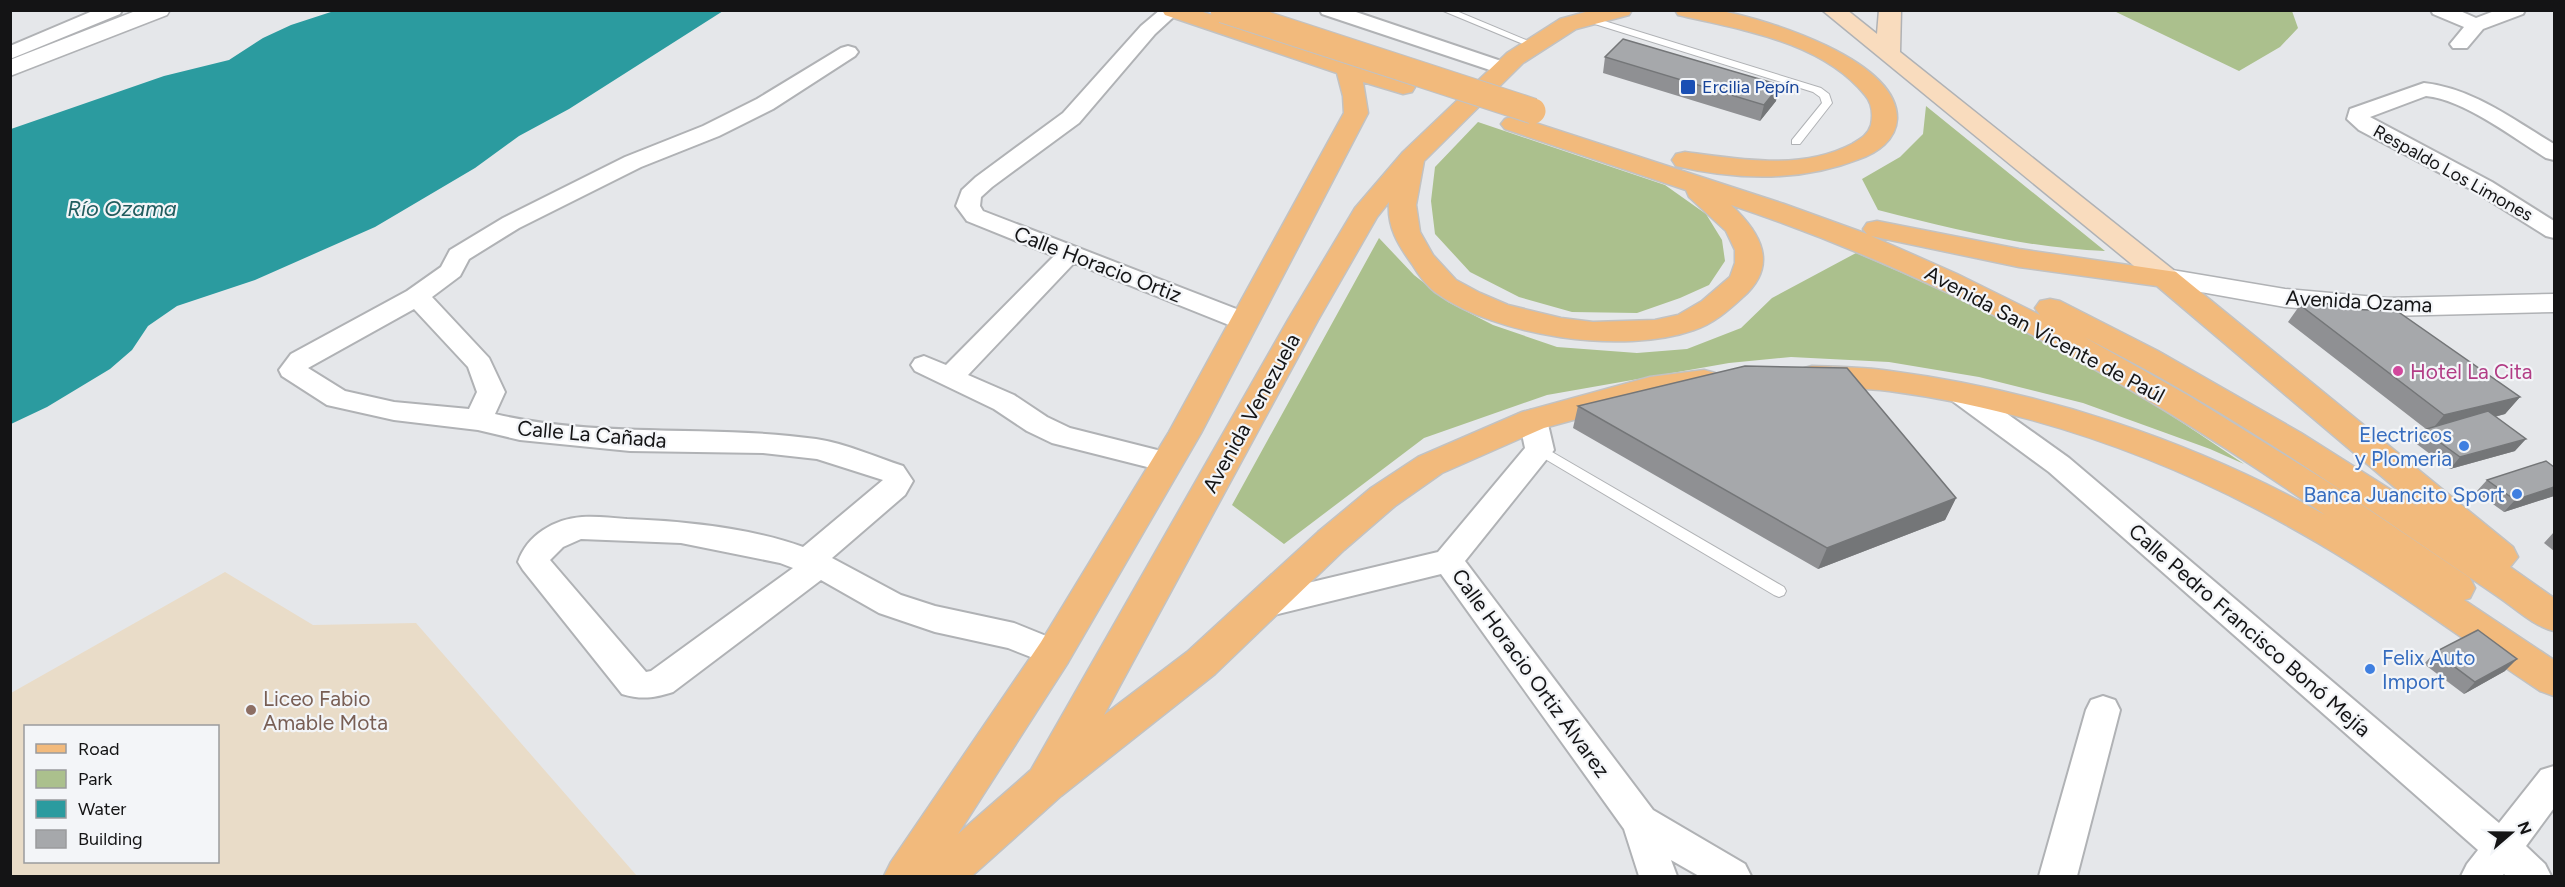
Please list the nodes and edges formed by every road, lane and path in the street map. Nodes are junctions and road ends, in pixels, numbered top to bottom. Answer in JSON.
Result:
{"nodes":[{"id":1,"x":113,"y":10,"type":"edge"},
{"id":2,"x":159,"y":10,"type":"edge"},
{"id":3,"x":1172,"y":10,"type":"edge"},
{"id":4,"x":1223,"y":10,"type":"edge"},
{"id":5,"x":1329,"y":10,"type":"edge"},
{"id":6,"x":1370,"y":10,"type":"edge"},
{"id":7,"x":1445,"y":10,"type":"edge"},
{"id":8,"x":1621,"y":10,"type":"edge"},
{"id":9,"x":1686,"y":10,"type":"edge"},
{"id":10,"x":1833,"y":10,"type":"edge"},
{"id":11,"x":1890,"y":10,"type":"edge"},
{"id":12,"x":2440,"y":10,"type":"edge"},
{"id":13,"x":2516,"y":10,"type":"edge"},
{"id":14,"x":1585,"y":18,"type":"junction"},
{"id":15,"x":2476,"y":26,"type":"junction"},
{"id":16,"x":2460,"y":44,"type":"dead end"},
{"id":17,"x":848,"y":52,"type":"dead end"},
{"id":18,"x":10,"y":53,"type":"edge"},
{"id":19,"x":1888,"y":55,"type":"junction"},
{"id":20,"x":1517,"y":57,"type":"junction"},
{"id":21,"x":10,"y":69,"type":"edge"},
{"id":22,"x":1348,"y":69,"type":"junction"},
{"id":23,"x":1523,"y":118,"type":"junction"},
{"id":24,"x":1796,"y":142,"type":"dead end"},
{"id":25,"x":2554,"y":153,"type":"edge"},
{"id":26,"x":1412,"y":158,"type":"junction"},
{"id":27,"x":1685,"y":171,"type":"junction"},
{"id":28,"x":1877,"y":229,"type":"junction"},
{"id":29,"x":2554,"y":231,"type":"edge"},
{"id":30,"x":1070,"y":253,"type":"junction"},
{"id":31,"x":2166,"y":279,"type":"junction"},
{"id":32,"x":416,"y":297,"type":"junction"},
{"id":33,"x":2554,"y":303,"type":"edge"},
{"id":34,"x":1243,"y":321,"type":"junction"},
{"id":35,"x":924,"y":365,"type":"dead end"},
{"id":36,"x":1782,"y":376,"type":"edge"},
{"id":37,"x":950,"y":377,"type":"junction"},
{"id":38,"x":1738,"y":377,"type":"edge"},
{"id":39,"x":1960,"y":394,"type":"junction"},
{"id":40,"x":478,"y":420,"type":"junction"},
{"id":41,"x":1537,"y":435,"type":"junction"},
{"id":42,"x":1167,"y":462,"type":"junction"},
{"id":43,"x":1448,"y":561,"type":"junction"},
{"id":44,"x":814,"y":562,"type":"junction"},
{"id":45,"x":1779,"y":591,"type":"dead end"},
{"id":46,"x":2554,"y":602,"type":"edge"},
{"id":47,"x":1262,"y":606,"type":"junction"},
{"id":48,"x":2554,"y":617,"type":"edge"},
{"id":49,"x":1054,"y":653,"type":"junction"},
{"id":50,"x":2554,"y":664,"type":"edge"},
{"id":51,"x":2554,"y":680,"type":"edge"},
{"id":52,"x":2103,"y":710,"type":"dead end"},
{"id":53,"x":2554,"y":781,"type":"edge"},
{"id":54,"x":1046,"y":783,"type":"junction"},
{"id":55,"x":1640,"y":822,"type":"junction"},
{"id":56,"x":2501,"y":847,"type":"junction"},
{"id":57,"x":906,"y":876,"type":"edge"},
{"id":58,"x":940,"y":876,"type":"edge"},
{"id":59,"x":1658,"y":876,"type":"edge"},
{"id":60,"x":1732,"y":876,"type":"edge"},
{"id":61,"x":2058,"y":876,"type":"edge"},
{"id":62,"x":2480,"y":876,"type":"edge"},
{"id":63,"x":2532,"y":876,"type":"edge"}],
"edges":[{"from":1,"to":18,"type":"street"},
{"from":2,"to":21,"type":"street"},
{"from":3,"to":22,"type":"main road"},
{"from":3,"to":30,"type":"street","name":"Calle Horacio Ortiz"},
{"from":4,"to":23,"type":"main road","bridge":true},
{"from":5,"to":20,"type":"street"},
{"from":6,"to":20,"type":"street"},
{"from":7,"to":20,"type":"lane"},
{"from":8,"to":14,"type":"main road","name":"Avenida Venezuela"},
{"from":9,"to":27,"type":"main road"},
{"from":10,"to":19,"type":"main road"},
{"from":11,"to":19,"type":"main road"},
{"from":12,"to":15,"type":"street"},
{"from":13,"to":15,"type":"street"},
{"from":14,"to":20,"type":"main road","name":"Avenida Venezuela"},
{"from":14,"to":24,"type":"lane"},
{"from":15,"to":16,"type":"street"},
{"from":17,"to":32,"type":"street"},
{"from":19,"to":31,"type":"main road"},
{"from":20,"to":26,"type":"main road","name":"Avenida Venezuela"},
{"from":22,"to":23,"type":"main road"},
{"from":22,"to":34,"type":"main road"},
{"from":23,"to":27,"type":"main road","name":"Avenida San Vicente de Paúl"},
{"from":25,"to":29,"type":"street","name":"Respaldo Los Limones"},
{"from":26,"to":27,"type":"main road"},
{"from":26,"to":54,"type":"main road","name":"Avenida Venezuela"},
{"from":27,"to":28,"type":"main road","name":"Avenida San Vicente de Paúl"},
{"from":27,"to":50,"type":"main road","name":"Avenida San Vicente de Paúl"},
{"from":28,"to":31,"type":"main road"},
{"from":28,"to":48,"type":"main road","name":"Avenida San Vicente de Paúl"},
{"from":30,"to":34,"type":"street","name":"Calle Horacio Ortiz"},
{"from":30,"to":37,"type":"street"},
{"from":31,"to":33,"type":"street","name":"Avenida Ozama"},
{"from":31,"to":46,"type":"main road"},
{"from":32,"to":40,"type":"street"},
{"from":32,"to":40,"type":"street","name":"Calle La Cañada"},
{"from":34,"to":42,"type":"main road"},
{"from":35,"to":37,"type":"street"},
{"from":36,"to":39,"type":"main road"},
{"from":37,"to":42,"type":"street"},
{"from":38,"to":41,"type":"main road"},
{"from":39,"to":51,"type":"main road"},
{"from":39,"to":56,"type":"street","name":"Calle Pedro Francisco Bonó Mejía"},
{"from":40,"to":44,"type":"street","name":"Calle La Cañada"},
{"from":41,"to":43,"type":"street","name":"Calle Horacio Ortiz Álvarez"},
{"from":41,"to":45,"type":"lane"},
{"from":41,"to":47,"type":"main road"},
{"from":42,"to":49,"type":"main road"},
{"from":43,"to":47,"type":"street"},
{"from":43,"to":55,"type":"street","name":"Calle Horacio Ortiz Álvarez"},
{"from":44,"to":44,"type":"street"},
{"from":44,"to":49,"type":"street"},
{"from":47,"to":54,"type":"main road"},
{"from":49,"to":57,"type":"main road"},
{"from":52,"to":61,"type":"street"},
{"from":53,"to":56,"type":"street"},
{"from":54,"to":58,"type":"main road","name":"Avenida Venezuela"},
{"from":55,"to":59,"type":"street","name":"Calle Horacio Ortiz Álvarez"},
{"from":55,"to":60,"type":"street"},
{"from":56,"to":62,"type":"street"},
{"from":56,"to":63,"type":"street","name":"Calle Pedro Francisco Bonó Mejía"}]}
